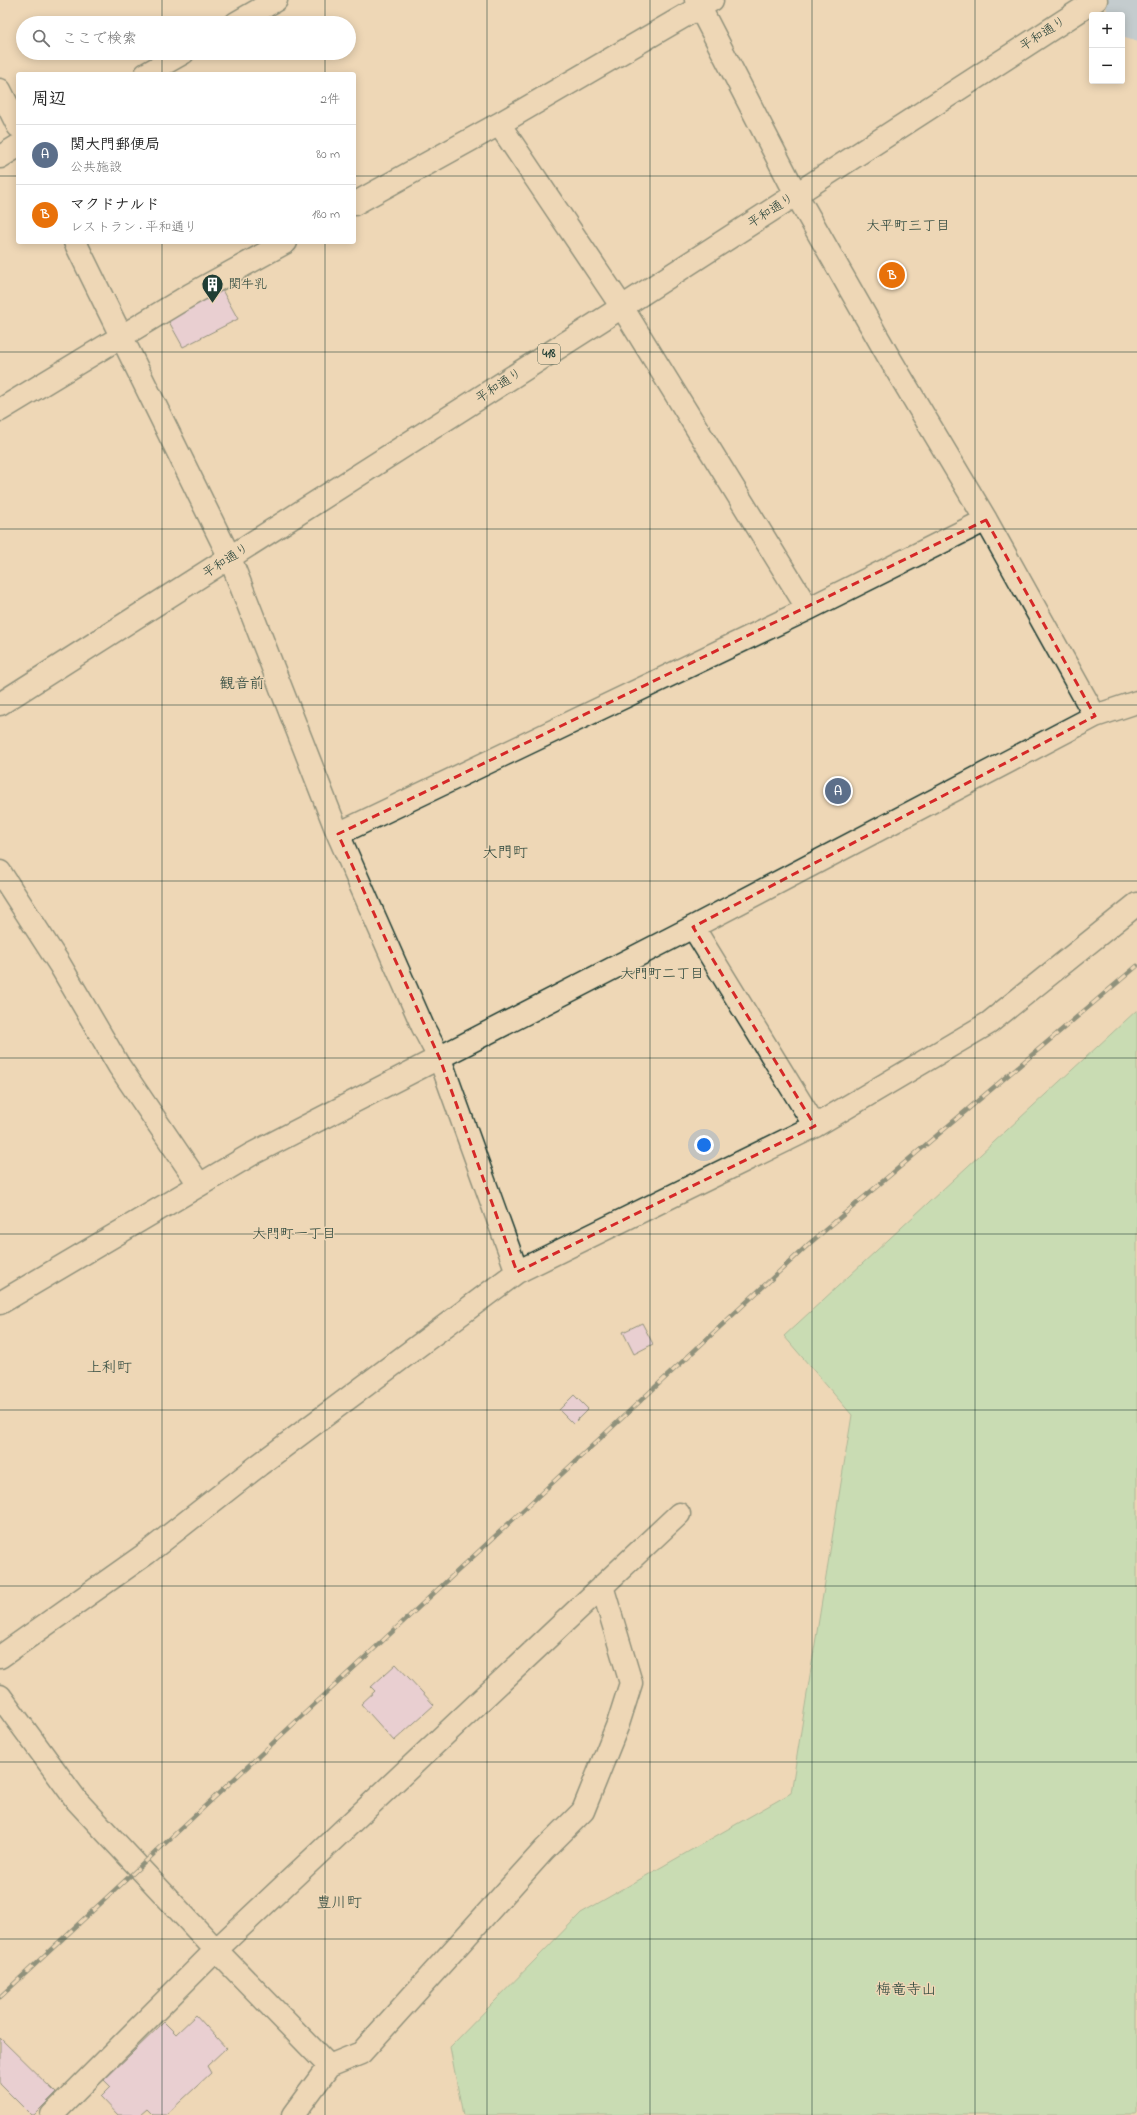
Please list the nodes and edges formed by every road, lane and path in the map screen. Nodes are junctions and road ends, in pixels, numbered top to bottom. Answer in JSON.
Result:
{"nodes":[{"id":1,"x":276,"y":0,"type":"edge"},
{"id":2,"x":1096,"y":0,"type":"edge"},
{"id":3,"x":702,"y":2,"type":"edge"},
{"id":4,"x":248,"y":16,"type":"edge"},
{"id":5,"x":171,"y":60,"type":"edge"},
{"id":6,"x":150,"y":72,"type":"edge"},
{"id":7,"x":0,"y":90,"type":"edge"},
{"id":8,"x":16,"y":122,"type":"edge"},
{"id":9,"x":499,"y":124,"type":"junction"},
{"id":10,"x":16,"y":147,"type":"edge"},
{"id":11,"x":0,"y":157,"type":"edge"},
{"id":12,"x":796,"y":194,"type":"junction"},
{"id":13,"x":356,"y":203,"type":"edge"},
{"id":14,"x":76,"y":244,"type":"edge"},
{"id":15,"x":282,"y":244,"type":"edge"},
{"id":16,"x":622,"y":307,"type":"junction"},
{"id":17,"x":122,"y":338,"type":"junction"},
{"id":18,"x":0,"y":410,"type":"edge"},
{"id":19,"x":986,"y":520,"type":"junction"},
{"id":20,"x":230,"y":558,"type":"junction"},
{"id":21,"x":808,"y":609,"type":"junction"},
{"id":22,"x":1137,"y":702,"type":"edge"},
{"id":23,"x":0,"y":704,"type":"edge"},
{"id":24,"x":1095,"y":716,"type":"junction"},
{"id":25,"x":338,"y":834,"type":"junction"},
{"id":26,"x":0,"y":872,"type":"edge"},
{"id":27,"x":1137,"y":904,"type":"edge"},
{"id":28,"x":693,"y":927,"type":"junction"},
{"id":29,"x":440,"y":1058,"type":"junction"},
{"id":30,"x":815,"y":1126,"type":"junction"},
{"id":31,"x":199,"y":1184,"type":"junction"},
{"id":32,"x":517,"y":1272,"type":"junction"},
{"id":33,"x":0,"y":1303,"type":"edge"},
{"id":34,"x":679,"y":1514,"type":"dead end"},
{"id":35,"x":602,"y":1586,"type":"junction"},
{"id":36,"x":0,"y":1656,"type":"edge"},
{"id":37,"x":0,"y":1696,"type":"edge"},
{"id":38,"x":216,"y":1950,"type":"junction"},
{"id":39,"x":329,"y":2066,"type":"junction"},
{"id":40,"x":52,"y":2115,"type":"edge"},
{"id":41,"x":293,"y":2115,"type":"edge"}],
"edges":[{"from":1,"to":4,"type":"main road"},
{"from":2,"to":12,"type":"main road","name":"平和通り","number":"418"},
{"from":3,"to":9,"type":"main road"},
{"from":3,"to":12,"type":"main road"},
{"from":5,"to":6,"type":"main road"},
{"from":7,"to":8,"type":"main road"},
{"from":9,"to":13,"type":"main road"},
{"from":9,"to":16,"type":"main road"},
{"from":10,"to":11,"type":"main road"},
{"from":12,"to":16,"type":"main road","name":"平和通り","number":"418"},
{"from":12,"to":19,"type":"main road"},
{"from":14,"to":17,"type":"main road"},
{"from":15,"to":17,"type":"main road"},
{"from":16,"to":20,"type":"main road","name":"平和通り","number":"418"},
{"from":16,"to":21,"type":"main road"},
{"from":17,"to":18,"type":"main road"},
{"from":17,"to":20,"type":"main road"},
{"from":19,"to":21,"type":"main road"},
{"from":19,"to":24,"type":"main road"},
{"from":20,"to":23,"type":"main road","name":"平和通り","number":"418"},
{"from":20,"to":25,"type":"main road"},
{"from":21,"to":25,"type":"main road"},
{"from":22,"to":24,"type":"main road"},
{"from":24,"to":28,"type":"main road"},
{"from":25,"to":29,"type":"main road"},
{"from":26,"to":31,"type":"main road"},
{"from":27,"to":30,"type":"main road"},
{"from":28,"to":29,"type":"main road"},
{"from":28,"to":30,"type":"main road"},
{"from":29,"to":31,"type":"main road"},
{"from":29,"to":32,"type":"main road"},
{"from":30,"to":32,"type":"main road"},
{"from":31,"to":33,"type":"main road"},
{"from":32,"to":36,"type":"main road"},
{"from":34,"to":35,"type":"main road"},
{"from":35,"to":38,"type":"main road"},
{"from":35,"to":39,"type":"main road"},
{"from":37,"to":38,"type":"main road"},
{"from":38,"to":39,"type":"main road"},
{"from":38,"to":40,"type":"main road"},
{"from":39,"to":41,"type":"main road"}]}
